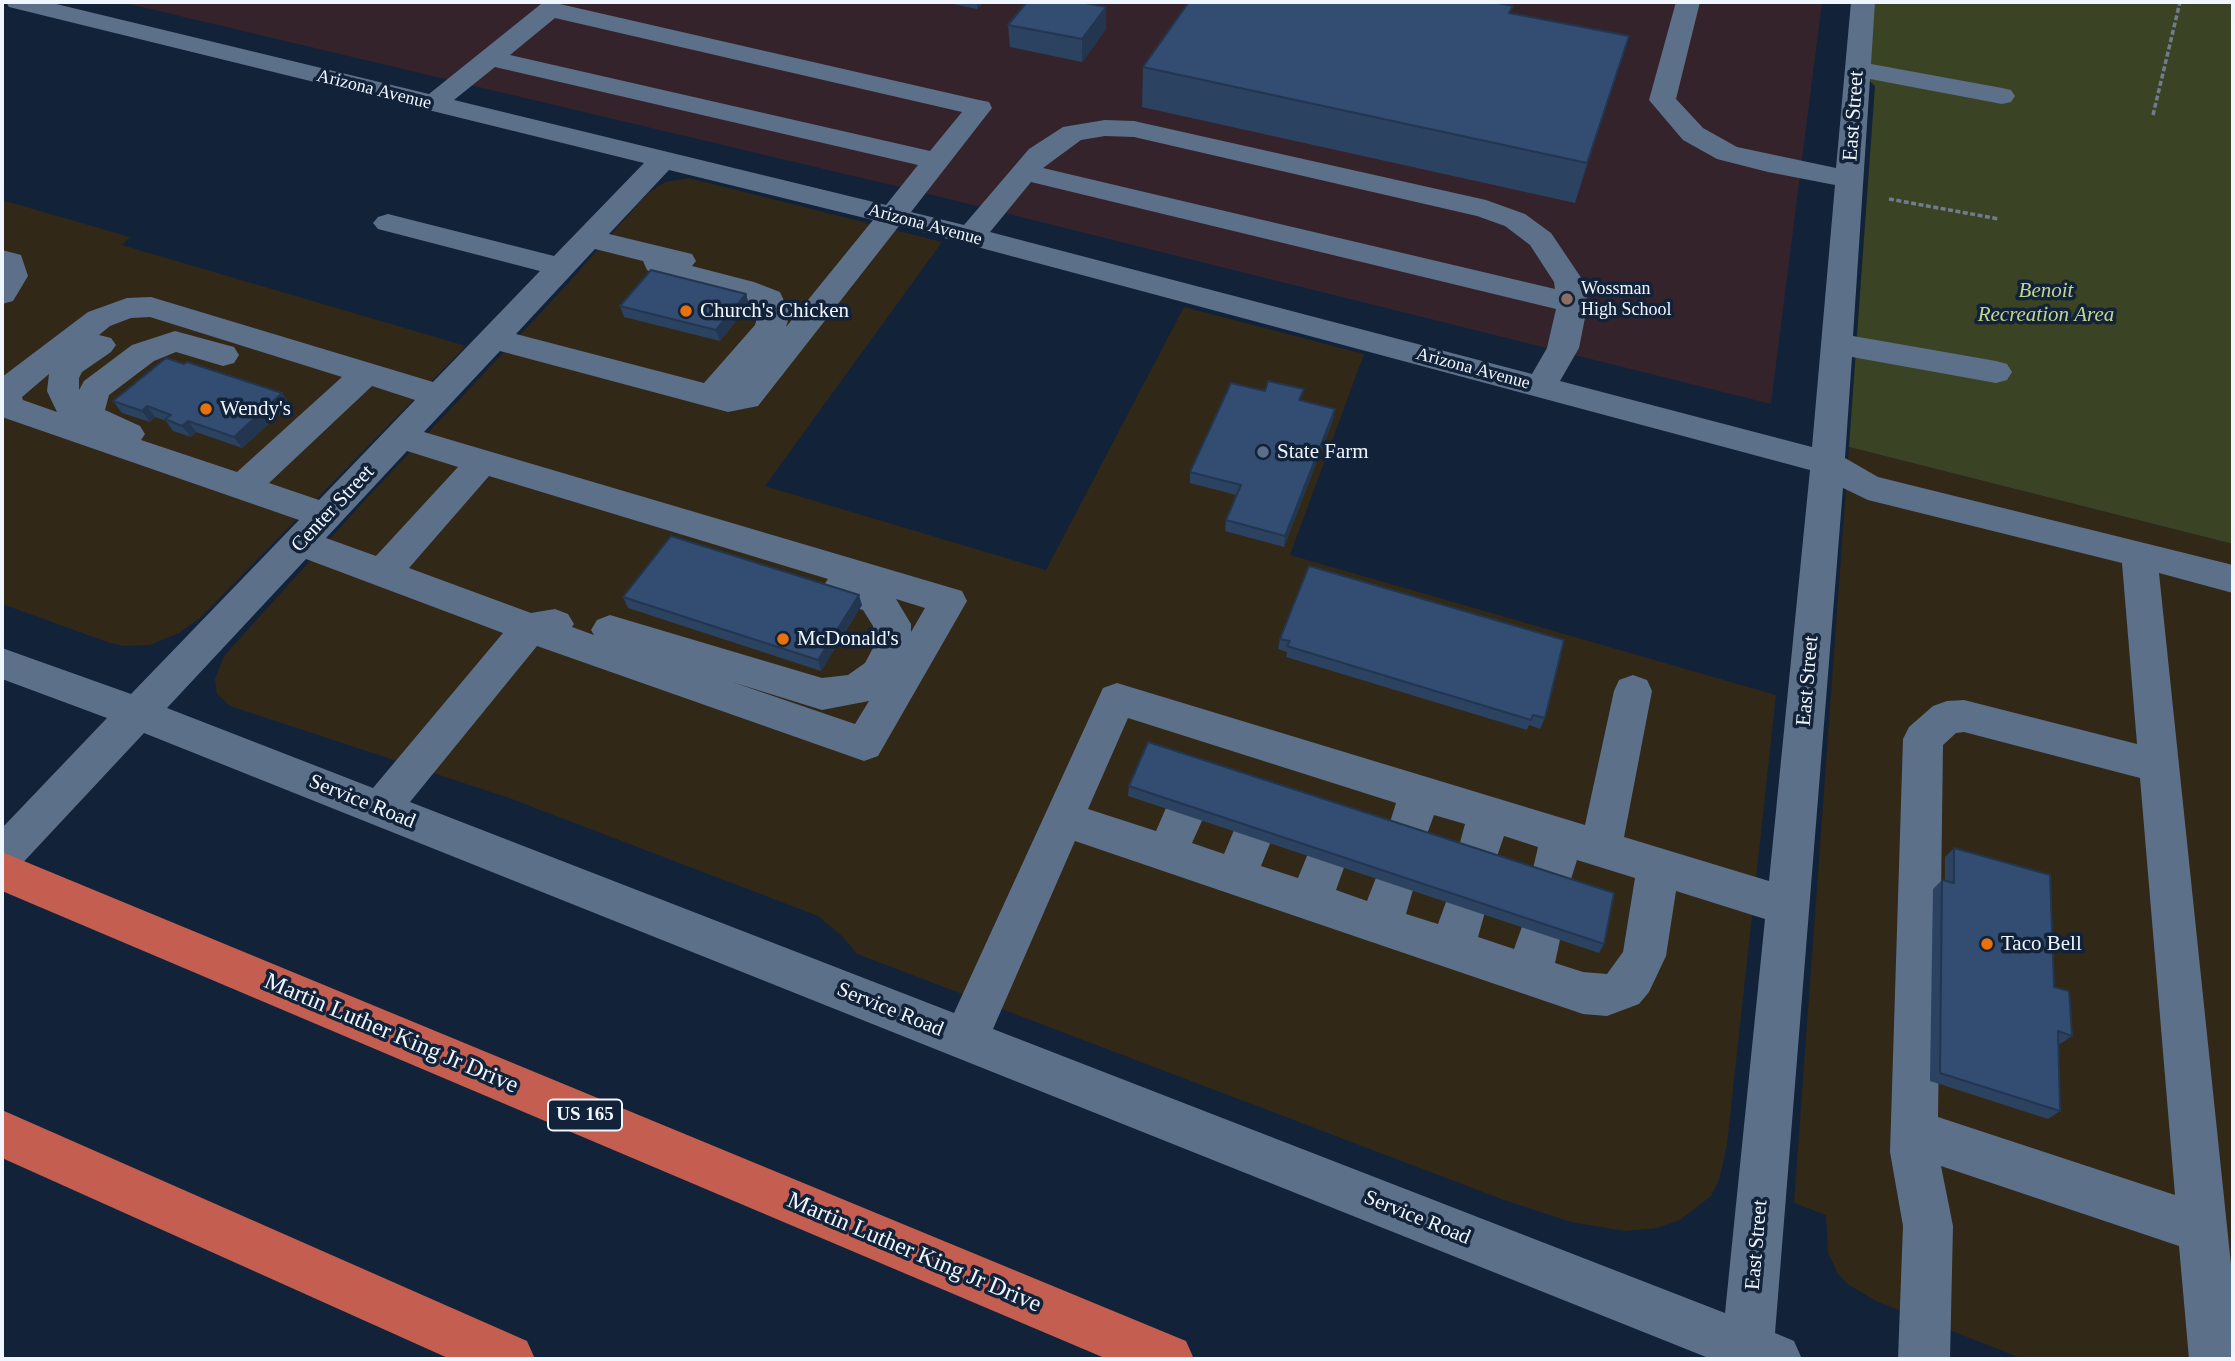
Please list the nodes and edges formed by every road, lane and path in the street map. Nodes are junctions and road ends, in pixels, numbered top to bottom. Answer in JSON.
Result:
{"nodes":[{"id":1,"x":18,"y":2,"type":"edge"},
{"id":2,"x":1688,"y":2,"type":"edge"},
{"id":3,"x":1863,"y":2,"type":"edge"},
{"id":4,"x":2180,"y":2,"type":"edge"},
{"id":5,"x":491,"y":58,"type":"junction"},
{"id":6,"x":1857,"y":69,"type":"junction"},
{"id":7,"x":2002,"y":96,"type":"dead end"},
{"id":8,"x":432,"y":105,"type":"junction"},
{"id":9,"x":2153,"y":115,"type":"dead end"},
{"id":10,"x":663,"y":160,"type":"junction"},
{"id":11,"x":937,"y":161,"type":"junction"},
{"id":12,"x":1024,"y":172,"type":"junction"},
{"id":13,"x":1849,"y":179,"type":"junction"},
{"id":14,"x":1884,"y":198,"type":"dead end"},
{"id":15,"x":894,"y":216,"type":"junction"},
{"id":16,"x":1999,"y":219,"type":"dead end"},
{"id":17,"x":388,"y":223,"type":"dead end"},
{"id":18,"x":970,"y":237,"type":"junction"},
{"id":19,"x":590,"y":239,"type":"junction"},
{"id":20,"x":656,"y":255,"type":"junction"},
{"id":21,"x":2,"y":259,"type":"edge"},
{"id":22,"x":562,"y":268,"type":"junction"},
{"id":23,"x":2,"y":294,"type":"edge"},
{"id":24,"x":826,"y":297,"type":"junction"},
{"id":25,"x":1573,"y":303,"type":"junction"},
{"id":26,"x":494,"y":339,"type":"junction"},
{"id":27,"x":1837,"y":344,"type":"junction"},
{"id":28,"x":353,"y":370,"type":"junction"},
{"id":29,"x":1996,"y":372,"type":"dead end"},
{"id":30,"x":1540,"y":387,"type":"junction"},
{"id":31,"x":440,"y":396,"type":"junction"},
{"id":32,"x":710,"y":397,"type":"junction"},
{"id":33,"x":31,"y":415,"type":"junction"},
{"id":34,"x":400,"y":437,"type":"junction"},
{"id":35,"x":2,"y":439,"type":"edge"},
{"id":36,"x":482,"y":462,"type":"junction"},
{"id":37,"x":1828,"y":463,"type":"junction"},
{"id":38,"x":249,"y":481,"type":"junction"},
{"id":39,"x":603,"y":498,"type":"junction"},
{"id":40,"x":327,"y":516,"type":"junction"},
{"id":41,"x":301,"y":543,"type":"junction"},
{"id":42,"x":2139,"y":554,"type":"junction"},
{"id":43,"x":384,"y":572,"type":"junction"},
{"id":44,"x":2233,"y":579,"type":"edge"},
{"id":45,"x":530,"y":628,"type":"junction"},
{"id":46,"x":2,"y":663,"type":"edge"},
{"id":47,"x":1633,"y":691,"type":"dead end"},
{"id":48,"x":140,"y":713,"type":"junction"},
{"id":49,"x":1221,"y":732,"type":"junction"},
{"id":50,"x":2158,"y":766,"type":"junction"},
{"id":51,"x":1204,"y":769,"type":"edge"},
{"id":52,"x":1420,"y":793,"type":"junction"},
{"id":53,"x":380,"y":809,"type":"junction"},
{"id":54,"x":1184,"y":814,"type":"edge"},
{"id":55,"x":1489,"y":814,"type":"junction"},
{"id":56,"x":1064,"y":818,"type":"junction"},
{"id":57,"x":1407,"y":835,"type":"edge"},
{"id":58,"x":1252,"y":836,"type":"edge"},
{"id":59,"x":1561,"y":837,"type":"junction"},
{"id":60,"x":1601,"y":849,"type":"junction"},
{"id":61,"x":1167,"y":854,"type":"junction"},
{"id":62,"x":2,"y":856,"type":"edge"},
{"id":63,"x":1326,"y":859,"type":"edge"},
{"id":64,"x":1476,"y":861,"type":"edge"},
{"id":65,"x":1658,"y":867,"type":"junction"},
{"id":66,"x":2,"y":870,"type":"edge"},
{"id":67,"x":1236,"y":876,"type":"junction"},
{"id":68,"x":1551,"y":882,"type":"edge"},
{"id":69,"x":1394,"y":883,"type":"edge"},
{"id":70,"x":1310,"y":902,"type":"junction"},
{"id":71,"x":1465,"y":905,"type":"edge"},
{"id":72,"x":1787,"y":906,"type":"junction"},
{"id":73,"x":1381,"y":926,"type":"junction"},
{"id":74,"x":1454,"y":949,"type":"junction"},
{"id":75,"x":965,"y":1040,"type":"junction"},
{"id":76,"x":1914,"y":1133,"type":"junction"},
{"id":77,"x":2,"y":1134,"type":"edge"},
{"id":78,"x":2202,"y":1228,"type":"junction"},
{"id":79,"x":1757,"y":1356,"type":"edge"},
{"id":80,"x":509,"y":1359,"type":"edge"},
{"id":81,"x":1168,"y":1359,"type":"edge"},
{"id":82,"x":1924,"y":1359,"type":"edge"},
{"id":83,"x":2215,"y":1359,"type":"edge"}],
"edges":[{"from":1,"to":8,"type":"street","name":"Arizona Avenue"},
{"from":2,"to":13,"type":"street"},
{"from":3,"to":6,"type":"street","name":"East Street"},
{"from":4,"to":9,"type":"path"},
{"from":5,"to":8,"type":"street"},
{"from":5,"to":11,"type":"street"},
{"from":5,"to":11,"type":"street"},
{"from":6,"to":7,"type":"street"},
{"from":6,"to":13,"type":"street","name":"East Street"},
{"from":8,"to":10,"type":"street","name":"Arizona Avenue"},
{"from":10,"to":15,"type":"street","name":"Arizona Avenue"},
{"from":10,"to":19,"type":"street","name":"Center Street"},
{"from":11,"to":15,"type":"street"},
{"from":12,"to":18,"type":"street"},
{"from":12,"to":25,"type":"street"},
{"from":12,"to":25,"type":"street"},
{"from":13,"to":27,"type":"street","name":"East Street"},
{"from":14,"to":16,"type":"path"},
{"from":15,"to":18,"type":"street","name":"Arizona Avenue"},
{"from":15,"to":24,"type":"street"},
{"from":17,"to":22,"type":"street"},
{"from":18,"to":30,"type":"street","name":"Arizona Avenue"},
{"from":19,"to":20,"type":"street"},
{"from":19,"to":22,"type":"street","name":"Center Street"},
{"from":20,"to":24,"type":"street"},
{"from":20,"to":32,"type":"street"},
{"from":21,"to":23,"type":"street"},
{"from":22,"to":26,"type":"street","name":"Center Street"},
{"from":24,"to":32,"type":"street"},
{"from":25,"to":30,"type":"street"},
{"from":26,"to":31,"type":"street","name":"Center Street"},
{"from":26,"to":32,"type":"street"},
{"from":27,"to":29,"type":"street"},
{"from":27,"to":37,"type":"street","name":"East Street"},
{"from":28,"to":31,"type":"street"},
{"from":28,"to":33,"type":"street"},
{"from":28,"to":38,"type":"street"},
{"from":28,"to":38,"type":"street"},
{"from":30,"to":37,"type":"street","name":"Arizona Avenue"},
{"from":31,"to":34,"type":"street","name":"Center Street"},
{"from":33,"to":35,"type":"street"},
{"from":33,"to":38,"type":"street"},
{"from":34,"to":36,"type":"street"},
{"from":34,"to":40,"type":"street","name":"Center Street"},
{"from":36,"to":39,"type":"street"},
{"from":36,"to":43,"type":"street"},
{"from":37,"to":42,"type":"street","name":"Arizona Avenue"},
{"from":37,"to":72,"type":"street","name":"East Street"},
{"from":38,"to":40,"type":"street"},
{"from":39,"to":45,"type":"street"},
{"from":39,"to":45,"type":"street"},
{"from":40,"to":41,"type":"street","name":"Center Street"},
{"from":41,"to":43,"type":"street"},
{"from":41,"to":48,"type":"street","name":"Center Street"},
{"from":42,"to":44,"type":"street","name":"Arizona Avenue"},
{"from":42,"to":50,"type":"street"},
{"from":43,"to":45,"type":"street"},
{"from":45,"to":53,"type":"street"},
{"from":46,"to":48,"type":"street","name":"Service Road"},
{"from":47,"to":60,"type":"street"},
{"from":48,"to":53,"type":"street","name":"Service Road"},
{"from":48,"to":62,"type":"street","name":"Center Street"},
{"from":49,"to":51,"type":"street"},
{"from":49,"to":52,"type":"street"},
{"from":49,"to":56,"type":"street"},
{"from":50,"to":76,"type":"street"},
{"from":50,"to":78,"type":"street"},
{"from":52,"to":55,"type":"street"},
{"from":52,"to":57,"type":"street"},
{"from":53,"to":75,"type":"street","name":"Service Road"},
{"from":54,"to":61,"type":"street"},
{"from":55,"to":59,"type":"street"},
{"from":55,"to":64,"type":"street"},
{"from":56,"to":61,"type":"street"},
{"from":56,"to":75,"type":"street"},
{"from":58,"to":67,"type":"street"},
{"from":59,"to":60,"type":"street"},
{"from":59,"to":68,"type":"street"},
{"from":60,"to":65,"type":"street"},
{"from":61,"to":67,"type":"street"},
{"from":63,"to":70,"type":"street"},
{"from":65,"to":72,"type":"street"},
{"from":65,"to":74,"type":"street"},
{"from":66,"to":81,"type":"highway","name":"Martin Luther King Jr Drive","number":"US 165"},
{"from":67,"to":70,"type":"street"},
{"from":69,"to":73,"type":"street"},
{"from":70,"to":73,"type":"street"},
{"from":71,"to":74,"type":"street"},
{"from":72,"to":79,"type":"street","name":"East Street"},
{"from":73,"to":74,"type":"street"},
{"from":75,"to":79,"type":"street","name":"Service Road"},
{"from":76,"to":78,"type":"street"},
{"from":76,"to":82,"type":"street"},
{"from":77,"to":80,"type":"highway"},
{"from":78,"to":83,"type":"street"}]}
